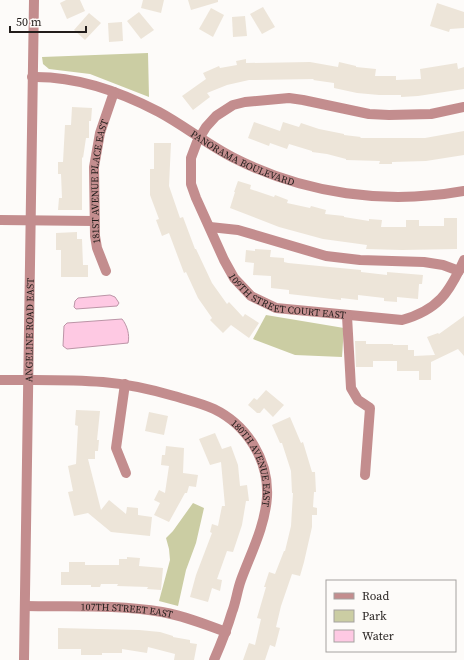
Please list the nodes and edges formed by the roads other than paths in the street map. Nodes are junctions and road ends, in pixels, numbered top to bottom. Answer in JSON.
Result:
{"nodes":[{"id":1,"x":34,"y":0,"type":"edge"},
{"id":2,"x":32,"y":77,"type":"junction"},
{"id":3,"x":114,"y":92,"type":"junction"},
{"id":4,"x":464,"y":107,"type":"edge"},
{"id":5,"x":200,"y":138,"type":"junction"},
{"id":6,"x":464,"y":191,"type":"edge"},
{"id":7,"x":0,"y":220,"type":"edge"},
{"id":8,"x":30,"y":221,"type":"junction"},
{"id":9,"x":94,"y":221,"type":"junction"},
{"id":10,"x":210,"y":227,"type":"junction"},
{"id":11,"x":464,"y":260,"type":"edge"},
{"id":12,"x":106,"y":271,"type":"dead end"},
{"id":13,"x":459,"y":271,"type":"junction"},
{"id":14,"x":347,"y":316,"type":"junction"},
{"id":15,"x":0,"y":380,"type":"edge"},
{"id":16,"x":28,"y":380,"type":"junction"},
{"id":17,"x":126,"y":384,"type":"junction"},
{"id":18,"x":126,"y":473,"type":"dead end"},
{"id":19,"x":365,"y":475,"type":"dead end"},
{"id":20,"x":25,"y":606,"type":"junction"},
{"id":21,"x":226,"y":632,"type":"junction"},
{"id":22,"x":24,"y":660,"type":"edge"},
{"id":23,"x":214,"y":660,"type":"edge"}],
"edges":[{"from":1,"to":2,"type":"street","name":"ANGELINE ROAD EAST"},
{"from":2,"to":3,"type":"street","name":"PANORAMA BOULEVARD"},
{"from":2,"to":8,"type":"street","name":"ANGELINE ROAD EAST"},
{"from":3,"to":5,"type":"street","name":"PANORAMA BOULEVARD"},
{"from":3,"to":9,"type":"street","name":"181ST AVENUE PLACE EAST"},
{"from":4,"to":5,"type":"street","name":"109TH STREET COURT EAST"},
{"from":5,"to":6,"type":"street","name":"PANORAMA BOULEVARD"},
{"from":5,"to":10,"type":"street","name":"109TH STREET COURT EAST"},
{"from":7,"to":8,"type":"street"},
{"from":8,"to":9,"type":"street"},
{"from":8,"to":16,"type":"street","name":"ANGELINE ROAD EAST"},
{"from":9,"to":12,"type":"street","name":"181ST AVENUE PLACE EAST"},
{"from":10,"to":13,"type":"street"},
{"from":10,"to":14,"type":"street","name":"109TH STREET COURT EAST"},
{"from":11,"to":13,"type":"street","name":"109TH STREET COURT EAST"},
{"from":13,"to":14,"type":"street","name":"109TH STREET COURT EAST"},
{"from":14,"to":19,"type":"street"},
{"from":15,"to":16,"type":"street","name":"180TH AVENUE EAST"},
{"from":16,"to":17,"type":"street","name":"180TH AVENUE EAST"},
{"from":16,"to":20,"type":"street","name":"ANGELINE ROAD EAST"},
{"from":17,"to":18,"type":"street"},
{"from":17,"to":21,"type":"street","name":"180TH AVENUE EAST"},
{"from":20,"to":21,"type":"street","name":"107TH STREET EAST"},
{"from":20,"to":22,"type":"street","name":"ANGELINE ROAD EAST"},
{"from":21,"to":23,"type":"street","name":"180TH AVENUE EAST"}]}
